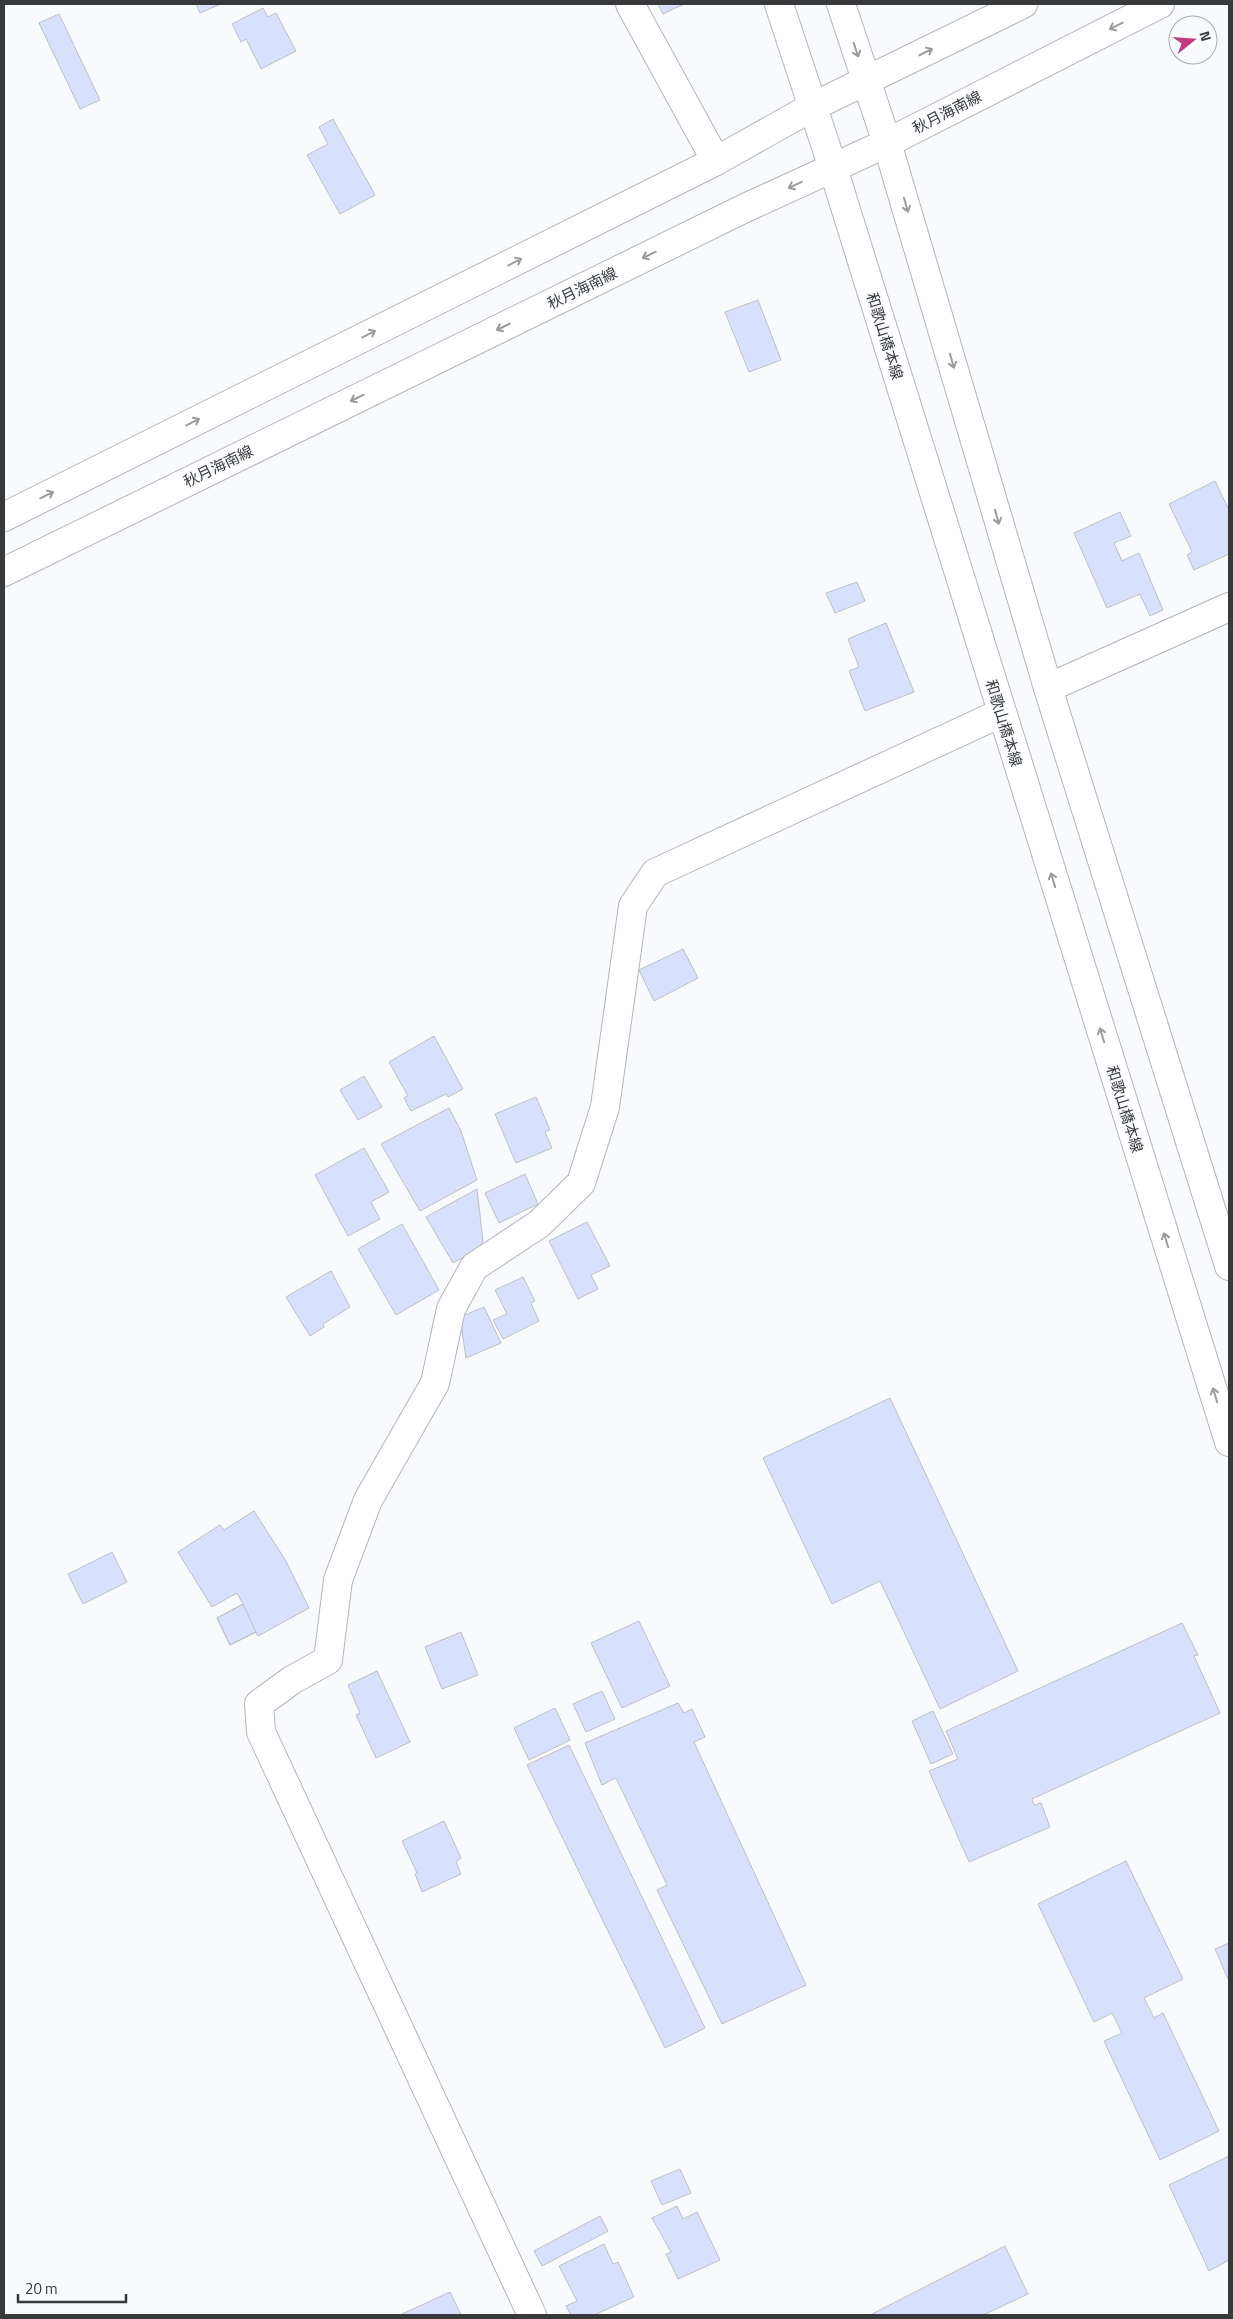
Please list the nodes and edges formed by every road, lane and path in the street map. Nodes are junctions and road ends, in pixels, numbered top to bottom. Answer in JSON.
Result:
{"nodes":[{"id":1,"x":630,"y":4,"type":"edge"},
{"id":2,"x":779,"y":4,"type":"edge"},
{"id":3,"x":841,"y":4,"type":"edge"},
{"id":4,"x":1022,"y":4,"type":"edge"},
{"id":5,"x":1160,"y":4,"type":"edge"},
{"id":6,"x":866,"y":82,"type":"junction"},
{"id":7,"x":812,"y":107,"type":"junction"},
{"id":8,"x":887,"y":142,"type":"junction"},
{"id":9,"x":716,"y":161,"type":"junction"},
{"id":10,"x":833,"y":168,"type":"junction"},
{"id":11,"x":4,"y":517,"type":"edge"},
{"id":12,"x":4,"y":572,"type":"edge"},
{"id":13,"x":1229,"y":607,"type":"edge"},
{"id":14,"x":1048,"y":688,"type":"junction"},
{"id":15,"x":1001,"y":713,"type":"junction"},
{"id":16,"x":1229,"y":1266,"type":"edge"},
{"id":17,"x":1229,"y":1442,"type":"edge"},
{"id":18,"x":532,"y":2315,"type":"edge"}],
"edges":[{"from":1,"to":9,"type":"main road"},
{"from":2,"to":7,"type":"main road","name":"和歌山橋本線"},
{"from":3,"to":6,"type":"main road","one_way":true},
{"from":6,"to":4,"type":"main road","one_way":true},
{"from":5,"to":8,"type":"main road","name":"秋月海南線","one_way":true},
{"from":6,"to":7,"type":"main road"},
{"from":6,"to":8,"type":"main road"},
{"from":7,"to":9,"type":"main road"},
{"from":7,"to":10,"type":"main road","name":"和歌山橋本線"},
{"from":8,"to":10,"type":"main road","name":"秋月海南線"},
{"from":8,"to":14,"type":"main road","one_way":true},
{"from":11,"to":9,"type":"main road","one_way":true},
{"from":10,"to":12,"type":"main road","name":"秋月海南線","one_way":true},
{"from":10,"to":15,"type":"main road","name":"和歌山橋本線"},
{"from":13,"to":14,"type":"main road"},
{"from":14,"to":16,"type":"main road"},
{"from":17,"to":15,"type":"main road","name":"和歌山橋本線","one_way":true},
{"from":15,"to":18,"type":"main road"}]}
